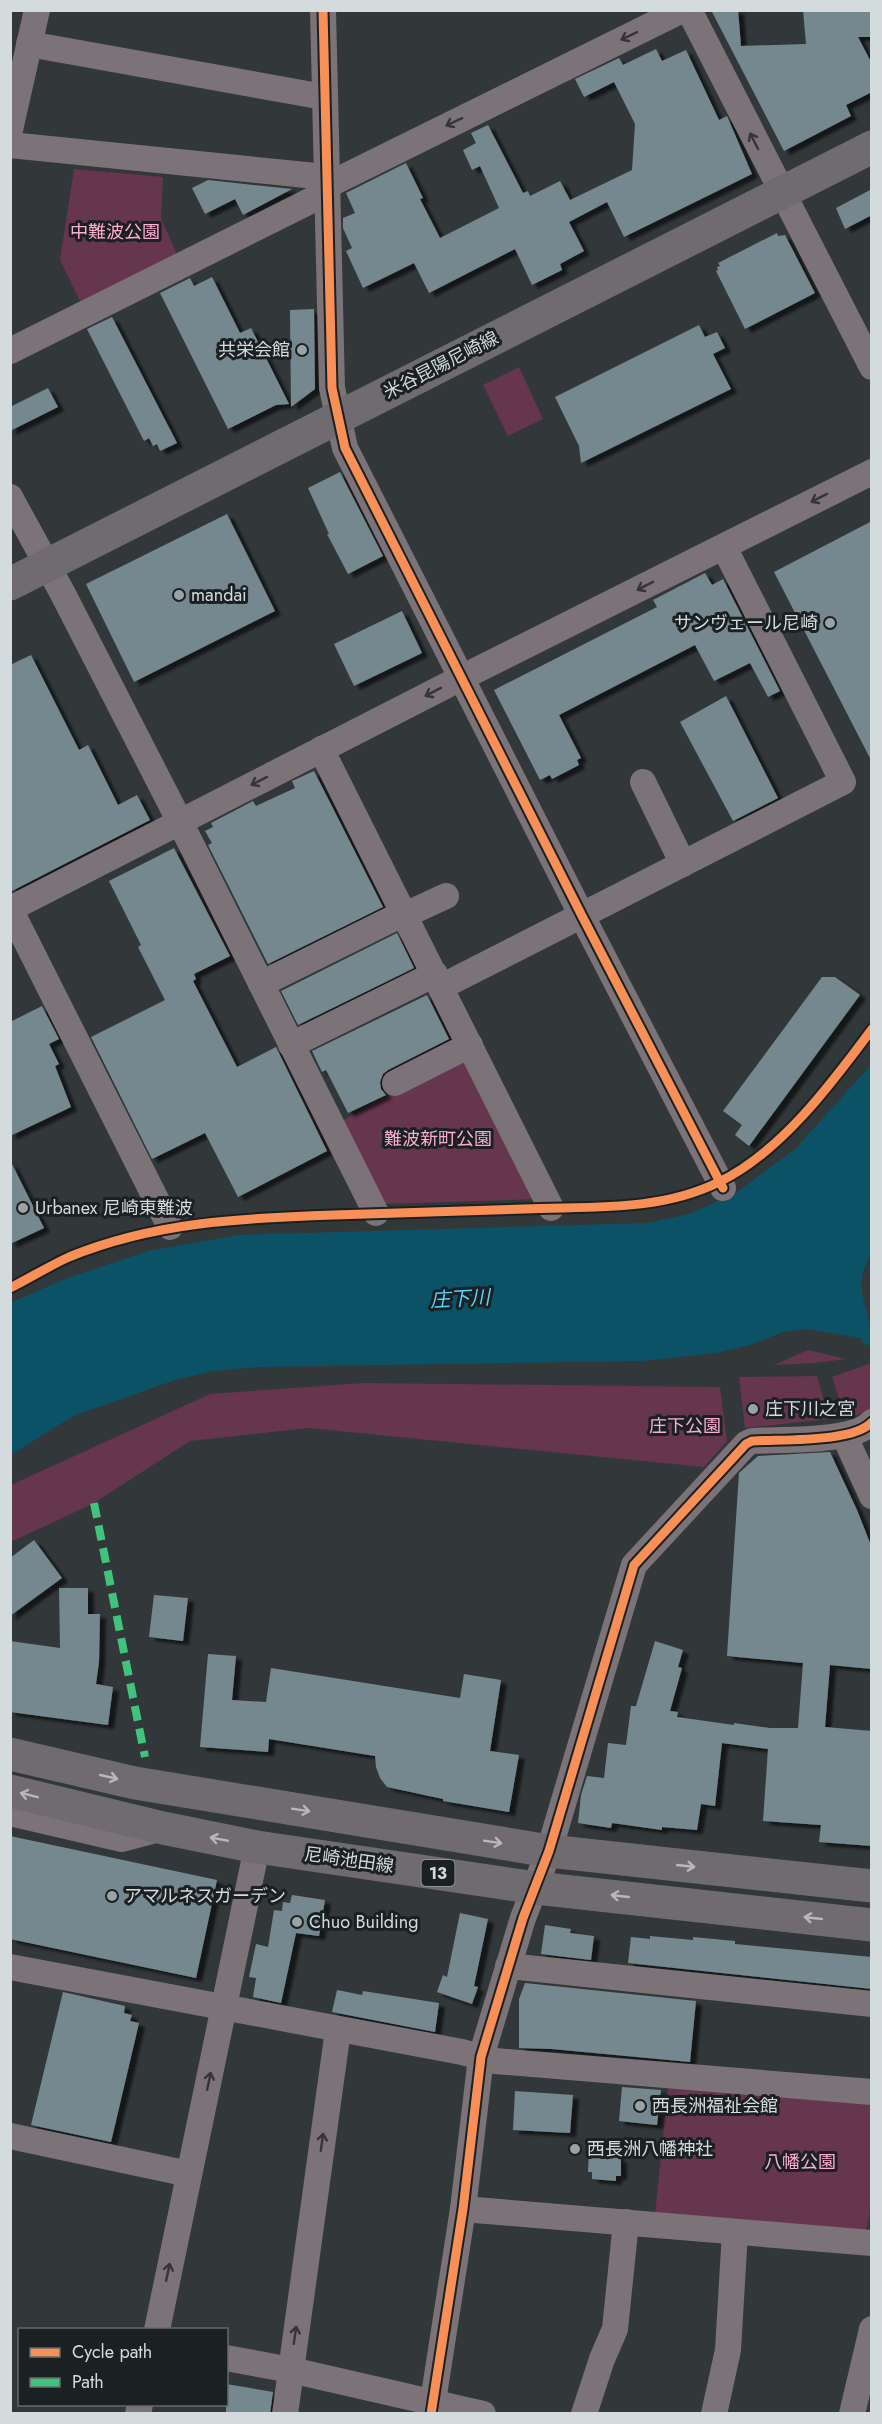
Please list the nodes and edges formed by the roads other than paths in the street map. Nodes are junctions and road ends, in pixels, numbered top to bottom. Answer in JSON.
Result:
{"nodes":[{"id":1,"x":37,"y":10,"type":"edge"},
{"id":2,"x":323,"y":10,"type":"edge"},
{"id":3,"x":682,"y":10,"type":"edge"},
{"id":4,"x":689,"y":10,"type":"edge"},
{"id":5,"x":29,"y":44,"type":"junction"},
{"id":6,"x":324,"y":97,"type":"junction"},
{"id":7,"x":11,"y":131,"type":"edge"},
{"id":8,"x":872,"y":147,"type":"edge"},
{"id":9,"x":326,"y":185,"type":"junction"},
{"id":10,"x":781,"y":193,"type":"junction"},
{"id":11,"x":10,"y":351,"type":"edge"},
{"id":12,"x":872,"y":367,"type":"edge"},
{"id":13,"x":338,"y":417,"type":"junction"},
{"id":14,"x":872,"y":472,"type":"edge"},
{"id":15,"x":10,"y":497,"type":"edge"},
{"id":16,"x":723,"y":547,"type":"junction"},
{"id":17,"x":46,"y":566,"type":"junction"},
{"id":18,"x":10,"y":584,"type":"edge"},
{"id":19,"x":461,"y":678,"type":"junction"},
{"id":20,"x":321,"y":749,"type":"junction"},
{"id":21,"x":643,"y":782,"type":"dead end"},
{"id":22,"x":180,"y":822,"type":"junction"},
{"id":23,"x":683,"y":864,"type":"junction"},
{"id":24,"x":446,"y":896,"type":"dead end"},
{"id":25,"x":10,"y":909,"type":"edge"},
{"id":26,"x":404,"y":914,"type":"junction"},
{"id":27,"x":582,"y":916,"type":"junction"},
{"id":28,"x":438,"y":981,"type":"junction"},
{"id":29,"x":261,"y":984,"type":"junction"},
{"id":30,"x":470,"y":1045,"type":"junction"},
{"id":31,"x":291,"y":1046,"type":"junction"},
{"id":32,"x":395,"y":1083,"type":"dead end"},
{"id":33,"x":723,"y":1188,"type":"dead end"},
{"id":34,"x":551,"y":1208,"type":"dead end"},
{"id":35,"x":376,"y":1213,"type":"dead end"},
{"id":36,"x":171,"y":1227,"type":"dead end"},
{"id":37,"x":872,"y":1422,"type":"edge"},
{"id":38,"x":844,"y":1435,"type":"junction"},
{"id":39,"x":872,"y":1496,"type":"edge"},
{"id":40,"x":10,"y":1754,"type":"edge"},
{"id":41,"x":10,"y":1791,"type":"edge"},
{"id":42,"x":10,"y":1813,"type":"edge"},
{"id":43,"x":163,"y":1828,"type":"junction"},
{"id":44,"x":258,"y":1846,"type":"junction"},
{"id":45,"x":549,"y":1851,"type":"junction"},
{"id":46,"x":872,"y":1887,"type":"edge"},
{"id":47,"x":536,"y":1888,"type":"junction"},
{"id":48,"x":872,"y":1925,"type":"edge"},
{"id":49,"x":508,"y":1965,"type":"junction"},
{"id":50,"x":10,"y":1967,"type":"edge"},
{"id":51,"x":872,"y":2004,"type":"edge"},
{"id":52,"x":225,"y":2008,"type":"junction"},
{"id":53,"x":338,"y":2030,"type":"junction"},
{"id":54,"x":481,"y":2057,"type":"junction"},
{"id":55,"x":872,"y":2092,"type":"edge"},
{"id":56,"x":10,"y":2136,"type":"edge"},
{"id":57,"x":189,"y":2174,"type":"junction"},
{"id":58,"x":463,"y":2209,"type":"junction"},
{"id":59,"x":626,"y":2222,"type":"junction"},
{"id":60,"x":735,"y":2232,"type":"junction"},
{"id":61,"x":872,"y":2243,"type":"edge"},
{"id":62,"x":157,"y":2328,"type":"edge"},
{"id":63,"x":871,"y":2330,"type":"edge"},
{"id":64,"x":228,"y":2358,"type":"edge"},
{"id":65,"x":291,"y":2370,"type":"junction"},
{"id":66,"x":432,"y":2409,"type":"edge"},
{"id":67,"x":285,"y":2414,"type":"edge"},
{"id":68,"x":483,"y":2414,"type":"edge"},
{"id":69,"x":585,"y":2414,"type":"edge"},
{"id":70,"x":714,"y":2414,"type":"edge"},
{"id":71,"x":852,"y":2414,"type":"edge"}],
"edges":[{"from":1,"to":5,"type":"street"},
{"from":2,"to":6,"type":"street"},
{"from":3,"to":9,"type":"street","one_way":true},
{"from":10,"to":4,"type":"street","one_way":true},
{"from":5,"to":6,"type":"street"},
{"from":5,"to":7,"type":"street"},
{"from":6,"to":9,"type":"street"},
{"from":7,"to":9,"type":"street"},
{"from":8,"to":10,"type":"main road","name":"米谷昆陽尼崎線"},
{"from":9,"to":11,"type":"street"},
{"from":9,"to":13,"type":"street"},
{"from":10,"to":12,"type":"street"},
{"from":10,"to":13,"type":"main road","name":"米谷昆陽尼崎線"},
{"from":13,"to":17,"type":"main road","name":"米谷昆陽尼崎線"},
{"from":13,"to":19,"type":"street"},
{"from":14,"to":16,"type":"street","one_way":true},
{"from":15,"to":17,"type":"street"},
{"from":16,"to":19,"type":"street","one_way":true},
{"from":16,"to":23,"type":"street"},
{"from":17,"to":18,"type":"main road","name":"米谷昆陽尼崎線"},
{"from":17,"to":22,"type":"street"},
{"from":19,"to":20,"type":"street","one_way":true},
{"from":19,"to":27,"type":"street"},
{"from":20,"to":22,"type":"street","one_way":true},
{"from":20,"to":26,"type":"street"},
{"from":21,"to":23,"type":"street"},
{"from":22,"to":25,"type":"street"},
{"from":22,"to":29,"type":"street"},
{"from":23,"to":27,"type":"street"},
{"from":24,"to":26,"type":"street"},
{"from":25,"to":36,"type":"street"},
{"from":26,"to":28,"type":"street"},
{"from":26,"to":29,"type":"street"},
{"from":27,"to":28,"type":"street"},
{"from":27,"to":33,"type":"street"},
{"from":28,"to":30,"type":"street"},
{"from":28,"to":31,"type":"street"},
{"from":29,"to":31,"type":"street"},
{"from":30,"to":32,"type":"street"},
{"from":30,"to":34,"type":"street"},
{"from":31,"to":35,"type":"street"},
{"from":37,"to":38,"type":"street"},
{"from":38,"to":39,"type":"street"},
{"from":38,"to":45,"type":"street"},
{"from":40,"to":45,"type":"main road","number":"13","one_way":true},
{"from":43,"to":41,"type":"main road","name":"尼崎池田線","number":"13","one_way":true},
{"from":42,"to":43,"type":"street"},
{"from":44,"to":43,"type":"main road","name":"尼崎池田線","number":"13","one_way":true},
{"from":44,"to":47,"type":"main road","name":"尼崎池田線","number":"13"},
{"from":44,"to":52,"type":"street"},
{"from":45,"to":46,"type":"main road","number":"13","one_way":true},
{"from":45,"to":47,"type":"street"},
{"from":48,"to":47,"type":"main road","name":"尼崎池田線","number":"13","one_way":true},
{"from":47,"to":49,"type":"street"},
{"from":49,"to":51,"type":"street"},
{"from":49,"to":54,"type":"street"},
{"from":50,"to":52,"type":"street"},
{"from":52,"to":53,"type":"street"},
{"from":57,"to":52,"type":"street","one_way":true},
{"from":53,"to":54,"type":"street"},
{"from":65,"to":53,"type":"street","one_way":true},
{"from":54,"to":55,"type":"street"},
{"from":54,"to":58,"type":"street"},
{"from":56,"to":57,"type":"street"},
{"from":62,"to":57,"type":"street","one_way":true},
{"from":58,"to":59,"type":"street"},
{"from":58,"to":66,"type":"street"},
{"from":59,"to":60,"type":"street"},
{"from":59,"to":69,"type":"street"},
{"from":60,"to":61,"type":"street"},
{"from":60,"to":70,"type":"street"},
{"from":63,"to":71,"type":"street"},
{"from":64,"to":65,"type":"street"},
{"from":65,"to":66,"type":"street"},
{"from":65,"to":67,"type":"street"},
{"from":66,"to":68,"type":"street"}]}
